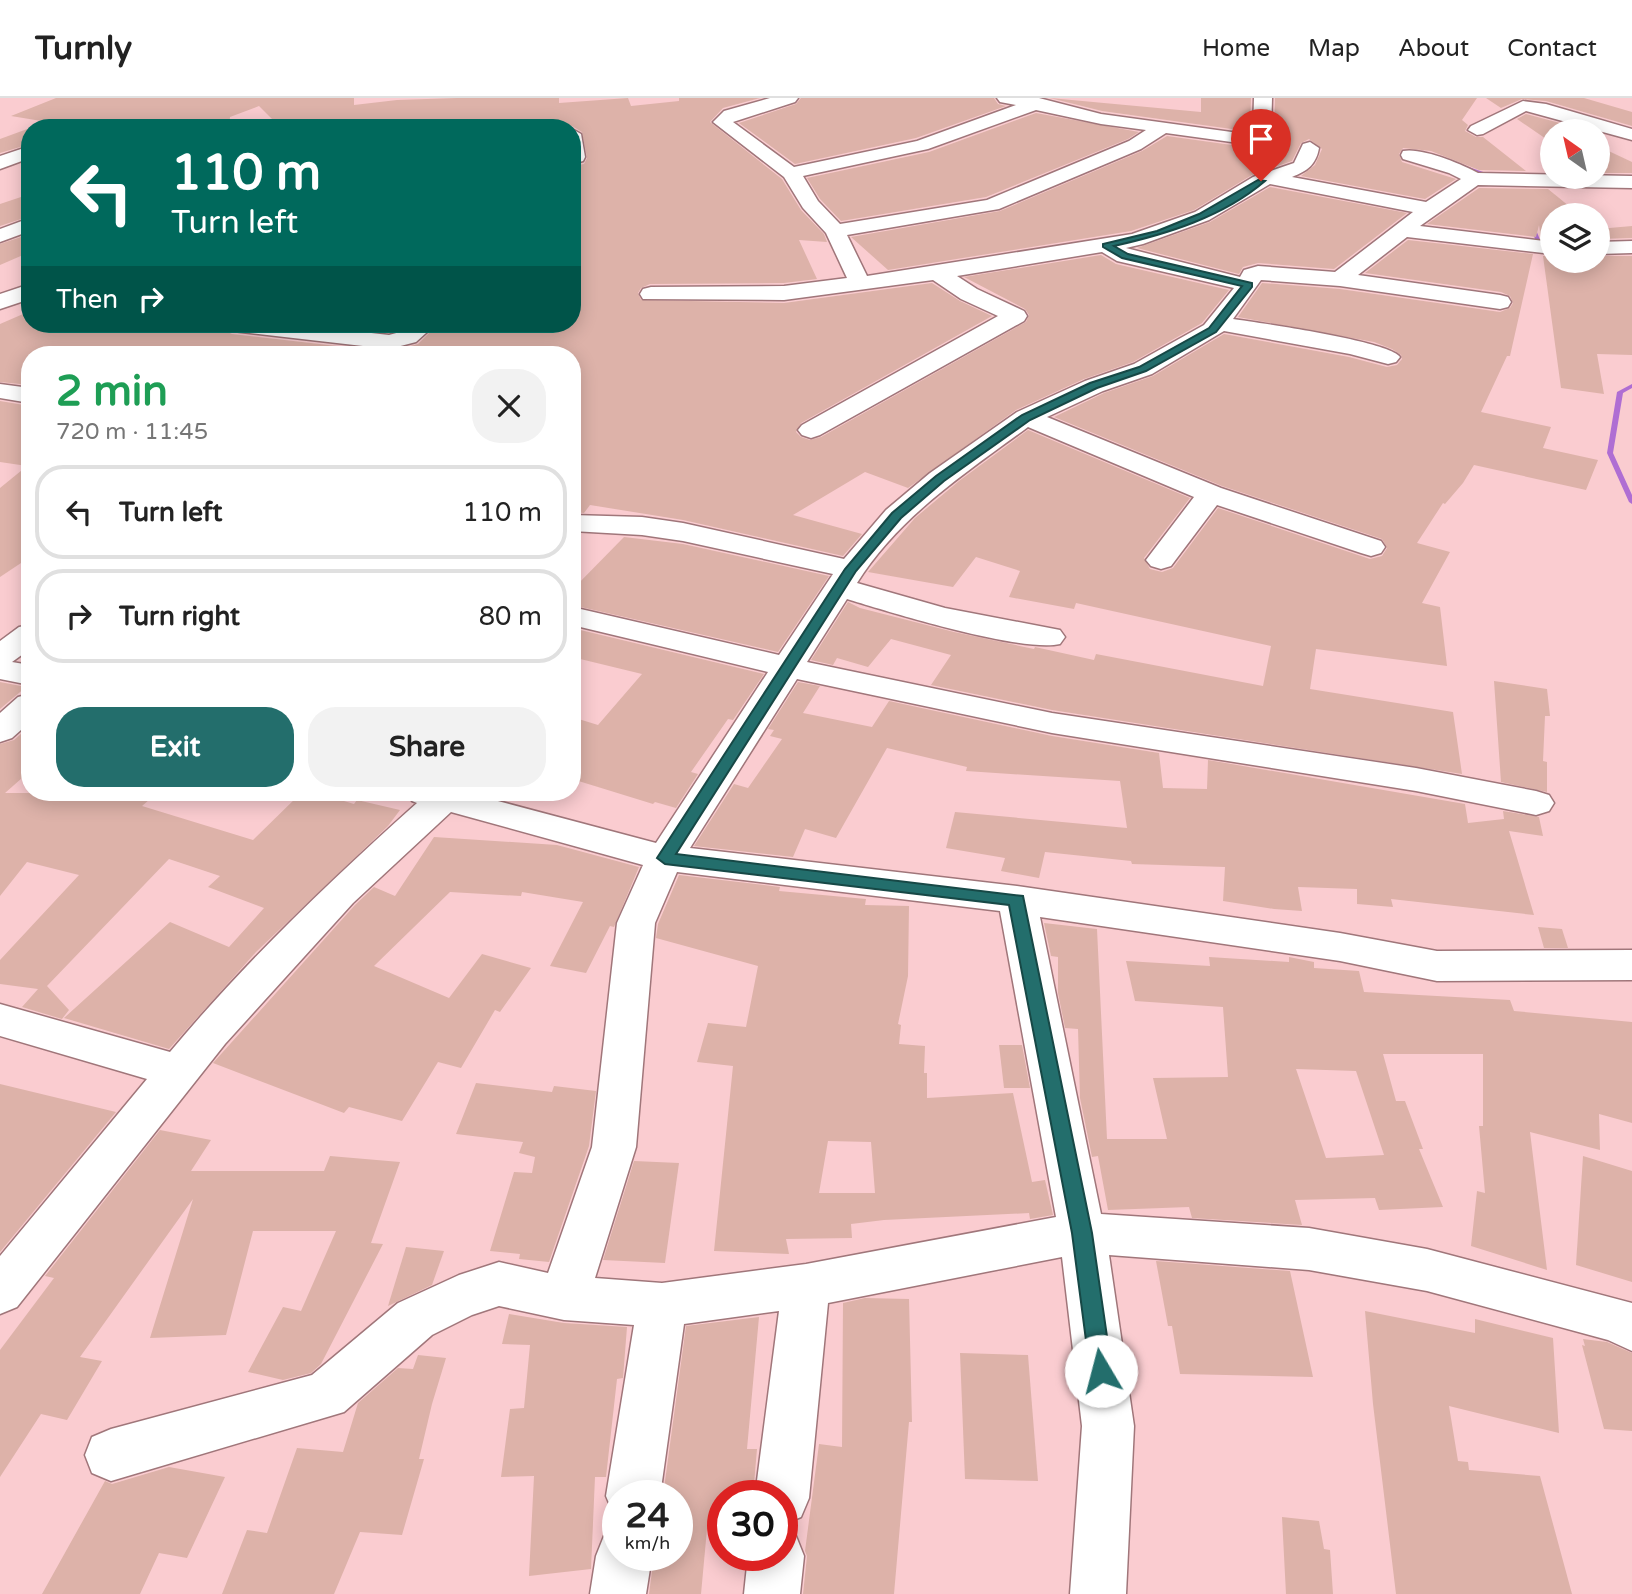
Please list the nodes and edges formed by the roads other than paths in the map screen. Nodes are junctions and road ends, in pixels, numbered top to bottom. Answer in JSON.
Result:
{"nodes":[{"id":1,"x":789,"y":98,"type":"edge"},
{"id":2,"x":1006,"y":98,"type":"edge"},
{"id":3,"x":1052,"y":98,"type":"edge"},
{"id":4,"x":1263,"y":98,"type":"edge"},
{"id":5,"x":1135,"y":103,"type":"dead end"},
{"id":6,"x":1032,"y":106,"type":"junction"},
{"id":7,"x":1101,"y":119,"type":"junction"},
{"id":8,"x":1162,"y":128,"type":"junction"},
{"id":9,"x":1477,"y":130,"type":"dead end"},
{"id":10,"x":1632,"y":135,"type":"edge"},
{"id":11,"x":1310,"y":148,"type":"dead end"},
{"id":12,"x":21,"y":155,"type":"edge"},
{"id":13,"x":1410,"y":155,"type":"dead end"},
{"id":14,"x":0,"y":163,"type":"edge"},
{"id":15,"x":790,"y":173,"type":"junction"},
{"id":16,"x":1269,"y":178,"type":"junction"},
{"id":17,"x":1474,"y":179,"type":"junction"},
{"id":18,"x":1632,"y":181,"type":"edge"},
{"id":19,"x":1429,"y":209,"type":"junction"},
{"id":20,"x":21,"y":228,"type":"edge"},
{"id":21,"x":1404,"y":230,"type":"junction"},
{"id":22,"x":835,"y":231,"type":"junction"},
{"id":23,"x":0,"y":236,"type":"edge"},
{"id":24,"x":1106,"y":246,"type":"junction"},
{"id":25,"x":1540,"y":246,"type":"edge"},
{"id":26,"x":1632,"y":247,"type":"edge"},
{"id":27,"x":1610,"y":248,"type":"edge"},
{"id":28,"x":937,"y":273,"type":"junction"},
{"id":29,"x":1340,"y":279,"type":"junction"},
{"id":30,"x":860,"y":283,"type":"junction"},
{"id":31,"x":1248,"y":285,"type":"junction"},
{"id":32,"x":21,"y":294,"type":"edge"},
{"id":33,"x":651,"y":294,"type":"dead end"},
{"id":34,"x":0,"y":302,"type":"edge"},
{"id":35,"x":1500,"y":302,"type":"dead end"},
{"id":36,"x":1219,"y":323,"type":"junction"},
{"id":37,"x":311,"y":333,"type":"edge"},
{"id":38,"x":413,"y":333,"type":"edge"},
{"id":39,"x":1388,"y":357,"type":"dead end"},
{"id":40,"x":0,"y":391,"type":"edge"},
{"id":41,"x":21,"y":394,"type":"edge"},
{"id":42,"x":1026,"y":417,"type":"junction"},
{"id":43,"x":811,"y":430,"type":"dead end"},
{"id":44,"x":1211,"y":494,"type":"junction"},
{"id":45,"x":581,"y":523,"type":"edge"},
{"id":46,"x":1371,"y":547,"type":"dead end"},
{"id":47,"x":1161,"y":560,"type":"dead end"},
{"id":48,"x":845,"y":578,"type":"junction"},
{"id":49,"x":581,"y":618,"type":"edge"},
{"id":50,"x":1049,"y":636,"type":"dead end"},
{"id":51,"x":21,"y":641,"type":"edge"},
{"id":52,"x":0,"y":656,"type":"edge"},
{"id":53,"x":789,"y":666,"type":"junction"},
{"id":54,"x":0,"y":669,"type":"edge"},
{"id":55,"x":21,"y":673,"type":"edge"},
{"id":56,"x":21,"y":712,"type":"edge"},
{"id":57,"x":0,"y":731,"type":"edge"},
{"id":58,"x":429,"y":801,"type":"edge"},
{"id":59,"x":453,"y":801,"type":"edge"},
{"id":60,"x":1536,"y":803,"type":"dead end"},
{"id":61,"x":665,"y":858,"type":"junction"},
{"id":62,"x":1017,"y":900,"type":"junction"},
{"id":63,"x":1632,"y":965,"type":"edge"},
{"id":64,"x":0,"y":1020,"type":"edge"},
{"id":65,"x":179,"y":1072,"type":"junction"},
{"id":66,"x":1082,"y":1233,"type":"junction"},
{"id":67,"x":806,"y":1286,"type":"junction"},
{"id":68,"x":0,"y":1292,"type":"edge"},
{"id":69,"x":565,"y":1298,"type":"junction"},
{"id":70,"x":662,"y":1305,"type":"junction"},
{"id":71,"x":1632,"y":1328,"type":"edge"},
{"id":72,"x":111,"y":1455,"type":"dead end"},
{"id":73,"x":635,"y":1480,"type":"edge"},
{"id":74,"x":784,"y":1480,"type":"edge"},
{"id":75,"x":622,"y":1571,"type":"edge"},
{"id":76,"x":774,"y":1571,"type":"edge"},
{"id":77,"x":618,"y":1594,"type":"edge"},
{"id":78,"x":772,"y":1594,"type":"edge"},
{"id":79,"x":1098,"y":1594,"type":"edge"}],
"edges":[{"from":1,"to":15,"type":"street"},
{"from":2,"to":6,"type":"street"},
{"from":3,"to":6,"type":"street"},
{"from":4,"to":8,"type":"street"},
{"from":5,"to":7,"type":"street"},
{"from":6,"to":7,"type":"street"},
{"from":6,"to":15,"type":"street"},
{"from":7,"to":8,"type":"street"},
{"from":8,"to":22,"type":"street"},
{"from":9,"to":10,"type":"street"},
{"from":11,"to":16,"type":"street"},
{"from":12,"to":14,"type":"street"},
{"from":13,"to":17,"type":"street"},
{"from":15,"to":22,"type":"street"},
{"from":16,"to":19,"type":"street"},
{"from":16,"to":24,"type":"street"},
{"from":17,"to":18,"type":"street"},
{"from":17,"to":19,"type":"street"},
{"from":19,"to":21,"type":"street"},
{"from":20,"to":23,"type":"street"},
{"from":21,"to":25,"type":"street"},
{"from":21,"to":29,"type":"street"},
{"from":22,"to":30,"type":"street"},
{"from":24,"to":28,"type":"street"},
{"from":24,"to":31,"type":"street"},
{"from":26,"to":27,"type":"street"},
{"from":28,"to":30,"type":"street"},
{"from":28,"to":43,"type":"street"},
{"from":29,"to":31,"type":"street"},
{"from":29,"to":35,"type":"street"},
{"from":30,"to":33,"type":"street"},
{"from":31,"to":36,"type":"street"},
{"from":32,"to":34,"type":"street"},
{"from":36,"to":39,"type":"street"},
{"from":36,"to":42,"type":"street"},
{"from":37,"to":38,"type":"street"},
{"from":40,"to":41,"type":"street"},
{"from":42,"to":44,"type":"street"},
{"from":42,"to":48,"type":"street"},
{"from":44,"to":46,"type":"street"},
{"from":44,"to":47,"type":"street"},
{"from":45,"to":48,"type":"street"},
{"from":48,"to":50,"type":"street"},
{"from":48,"to":53,"type":"street"},
{"from":49,"to":53,"type":"street"},
{"from":51,"to":52,"type":"street"},
{"from":53,"to":60,"type":"street"},
{"from":53,"to":61,"type":"street"},
{"from":54,"to":55,"type":"street"},
{"from":56,"to":57,"type":"street"},
{"from":58,"to":65,"type":"street"},
{"from":59,"to":61,"type":"street"},
{"from":61,"to":62,"type":"street"},
{"from":61,"to":69,"type":"street"},
{"from":62,"to":63,"type":"street"},
{"from":62,"to":66,"type":"street"},
{"from":64,"to":65,"type":"street"},
{"from":65,"to":68,"type":"street"},
{"from":66,"to":67,"type":"street"},
{"from":66,"to":71,"type":"street"},
{"from":66,"to":79,"type":"street"},
{"from":67,"to":70,"type":"street"},
{"from":67,"to":74,"type":"street"},
{"from":69,"to":70,"type":"street"},
{"from":69,"to":72,"type":"street"},
{"from":70,"to":73,"type":"street"},
{"from":75,"to":77,"type":"street"},
{"from":76,"to":78,"type":"street"}]}
